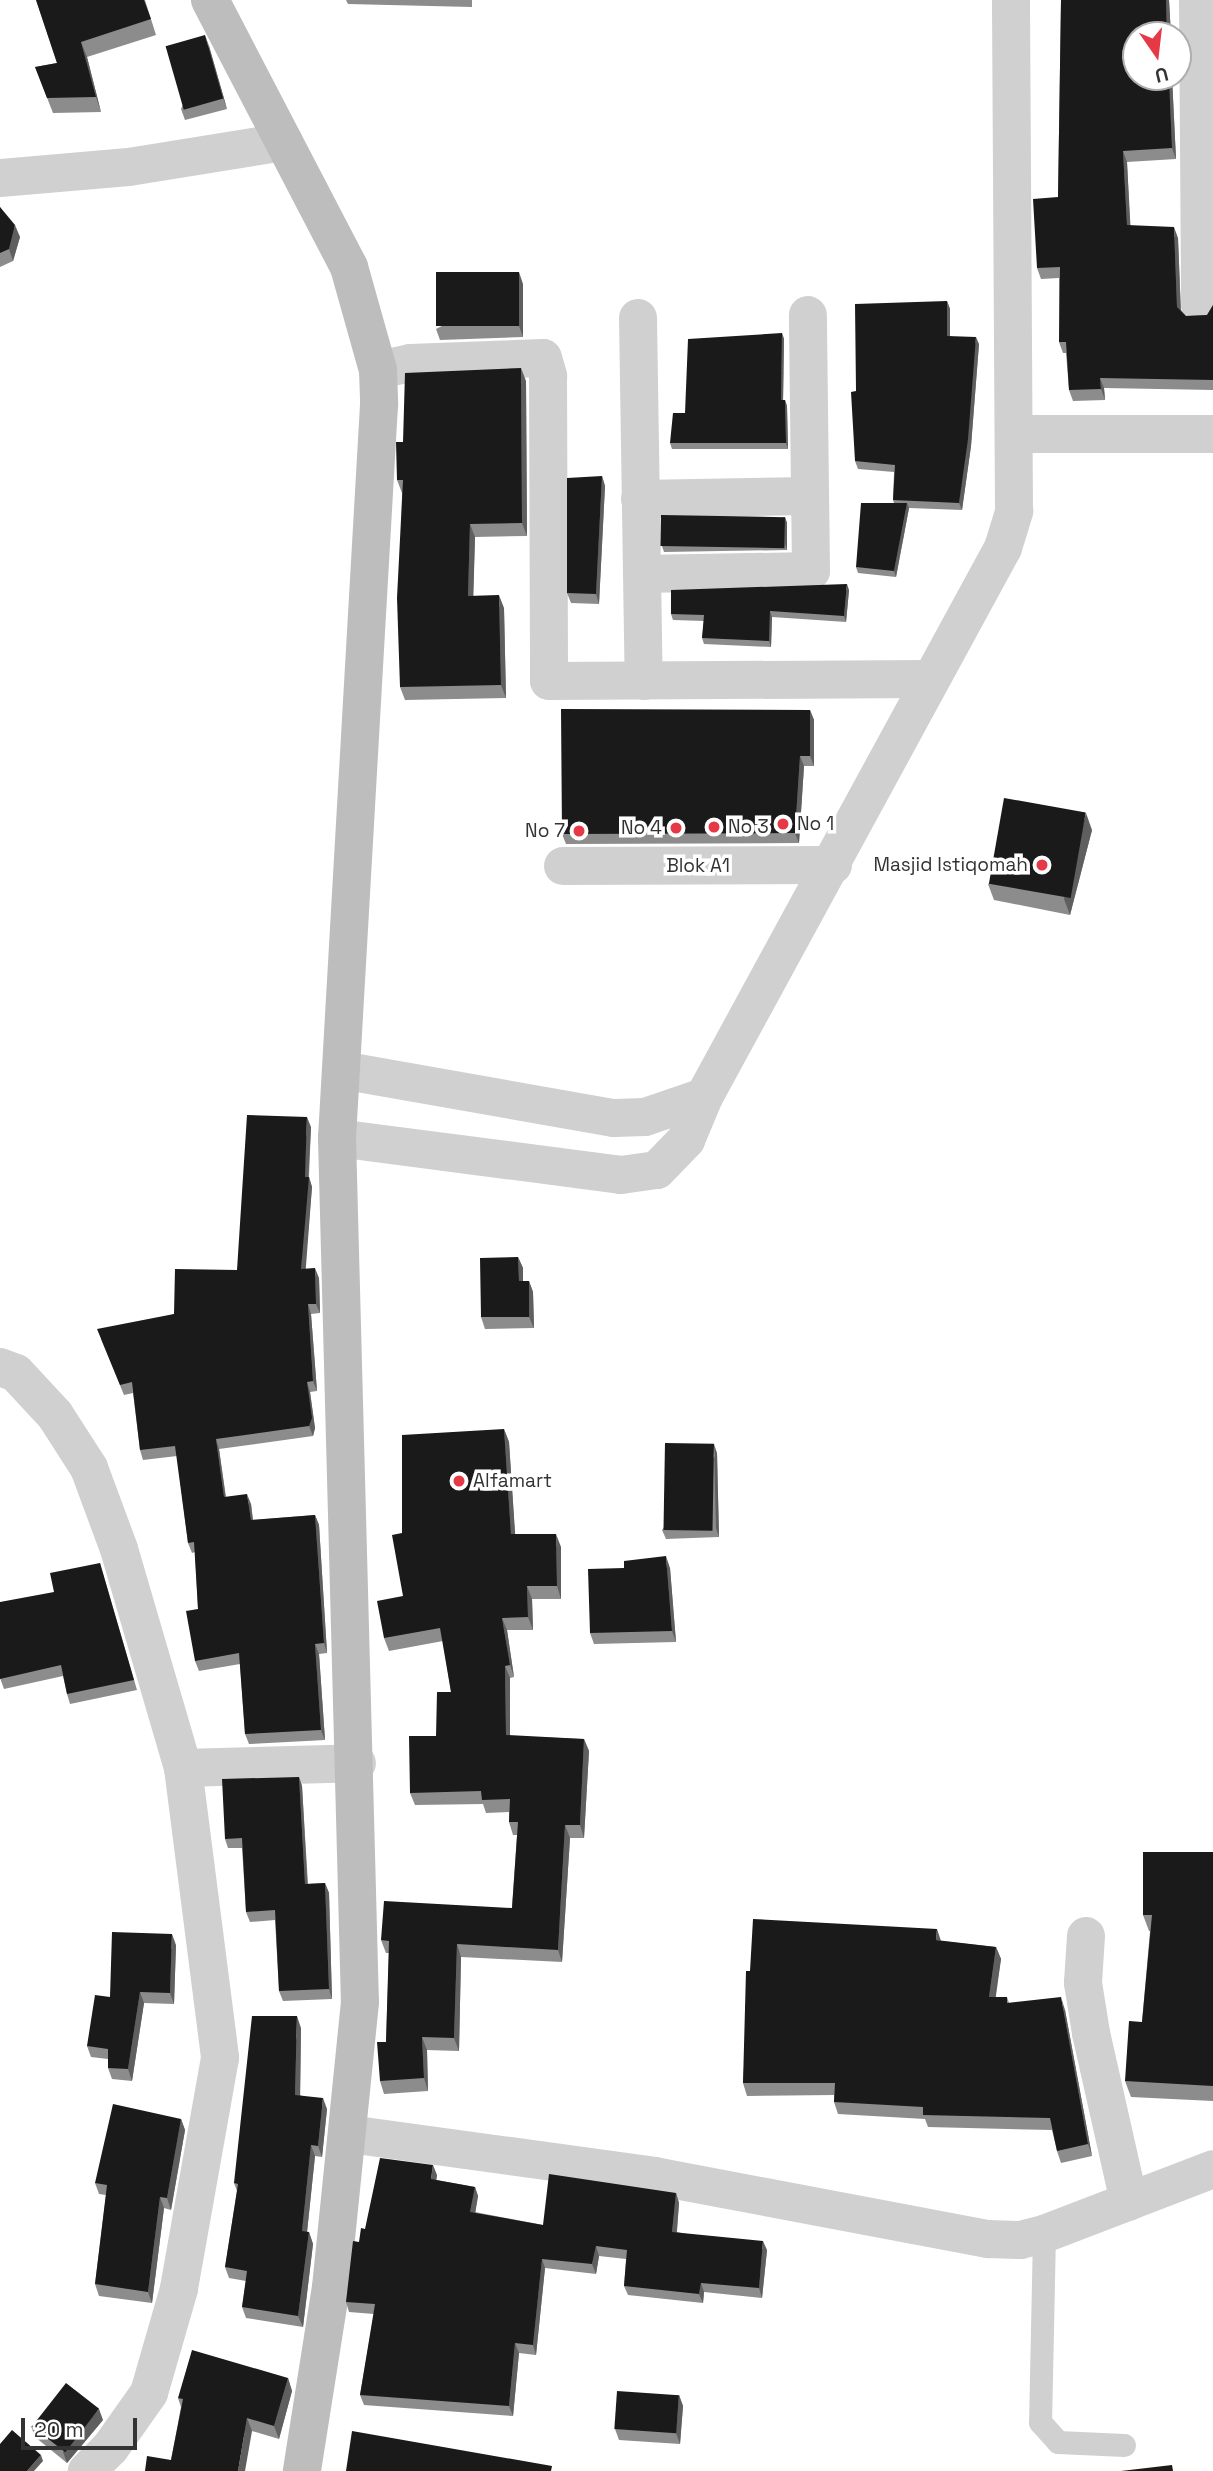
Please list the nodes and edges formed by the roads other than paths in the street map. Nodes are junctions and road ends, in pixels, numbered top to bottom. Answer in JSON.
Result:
{"nodes":[{"id":1,"x":209,"y":0,"type":"edge"},
{"id":2,"x":1012,"y":0,"type":"edge"},
{"id":3,"x":1198,"y":0,"type":"edge"},
{"id":4,"x":1205,"y":82,"type":"edge"},
{"id":5,"x":284,"y":142,"type":"junction"},
{"id":6,"x":0,"y":178,"type":"edge"},
{"id":7,"x":1206,"y":261,"type":"edge"},
{"id":8,"x":1200,"y":307,"type":"dead end"},
{"id":9,"x":808,"y":315,"type":"dead end"},
{"id":10,"x":638,"y":317,"type":"dead end"},
{"id":11,"x":378,"y":370,"type":"junction"},
{"id":12,"x":1014,"y":434,"type":"junction"},
{"id":13,"x":1213,"y":434,"type":"edge"},
{"id":14,"x":810,"y":496,"type":"junction"},
{"id":15,"x":640,"y":499,"type":"junction"},
{"id":16,"x":642,"y":574,"type":"junction"},
{"id":17,"x":928,"y":679,"type":"junction"},
{"id":18,"x":644,"y":681,"type":"junction"},
{"id":19,"x":832,"y":865,"type":"junction"},
{"id":20,"x":563,"y":866,"type":"dead end"},
{"id":21,"x":341,"y":1070,"type":"junction"},
{"id":22,"x":704,"y":1097,"type":"junction"},
{"id":23,"x":337,"y":1138,"type":"junction"},
{"id":24,"x":0,"y":1367,"type":"edge"},
{"id":25,"x":356,"y":1763,"type":"junction"},
{"id":26,"x":183,"y":1768,"type":"junction"},
{"id":27,"x":1086,"y":1936,"type":"dead end"},
{"id":28,"x":349,"y":2134,"type":"junction"},
{"id":29,"x":1213,"y":2169,"type":"edge"},
{"id":30,"x":1129,"y":2202,"type":"junction"},
{"id":31,"x":1044,"y":2234,"type":"junction"},
{"id":32,"x":1124,"y":2445,"type":"dead end"},
{"id":33,"x":87,"y":2471,"type":"edge"},
{"id":34,"x":302,"y":2471,"type":"edge"}],
"edges":[{"from":1,"to":5,"type":"street"},
{"from":2,"to":12,"type":"street"},
{"from":3,"to":4,"type":"street"},
{"from":4,"to":7,"type":"street"},
{"from":5,"to":6,"type":"street"},
{"from":5,"to":11,"type":"street"},
{"from":7,"to":8,"type":"street"},
{"from":9,"to":14,"type":"street"},
{"from":10,"to":15,"type":"street"},
{"from":11,"to":18,"type":"street"},
{"from":11,"to":21,"type":"street"},
{"from":12,"to":13,"type":"street"},
{"from":12,"to":17,"type":"street"},
{"from":14,"to":15,"type":"street"},
{"from":14,"to":16,"type":"street"},
{"from":15,"to":16,"type":"street"},
{"from":16,"to":18,"type":"street"},
{"from":17,"to":18,"type":"street"},
{"from":17,"to":19,"type":"street"},
{"from":19,"to":20,"type":"street","name":"Blok A1"},
{"from":19,"to":22,"type":"street"},
{"from":21,"to":22,"type":"street"},
{"from":21,"to":23,"type":"street"},
{"from":22,"to":23,"type":"street"},
{"from":23,"to":25,"type":"street"},
{"from":24,"to":26,"type":"street"},
{"from":25,"to":26,"type":"street"},
{"from":25,"to":28,"type":"street"},
{"from":26,"to":33,"type":"street"},
{"from":27,"to":30,"type":"street"},
{"from":28,"to":31,"type":"street"},
{"from":28,"to":34,"type":"street"},
{"from":29,"to":30,"type":"street"},
{"from":30,"to":31,"type":"street"},
{"from":31,"to":32,"type":"lane"}]}
